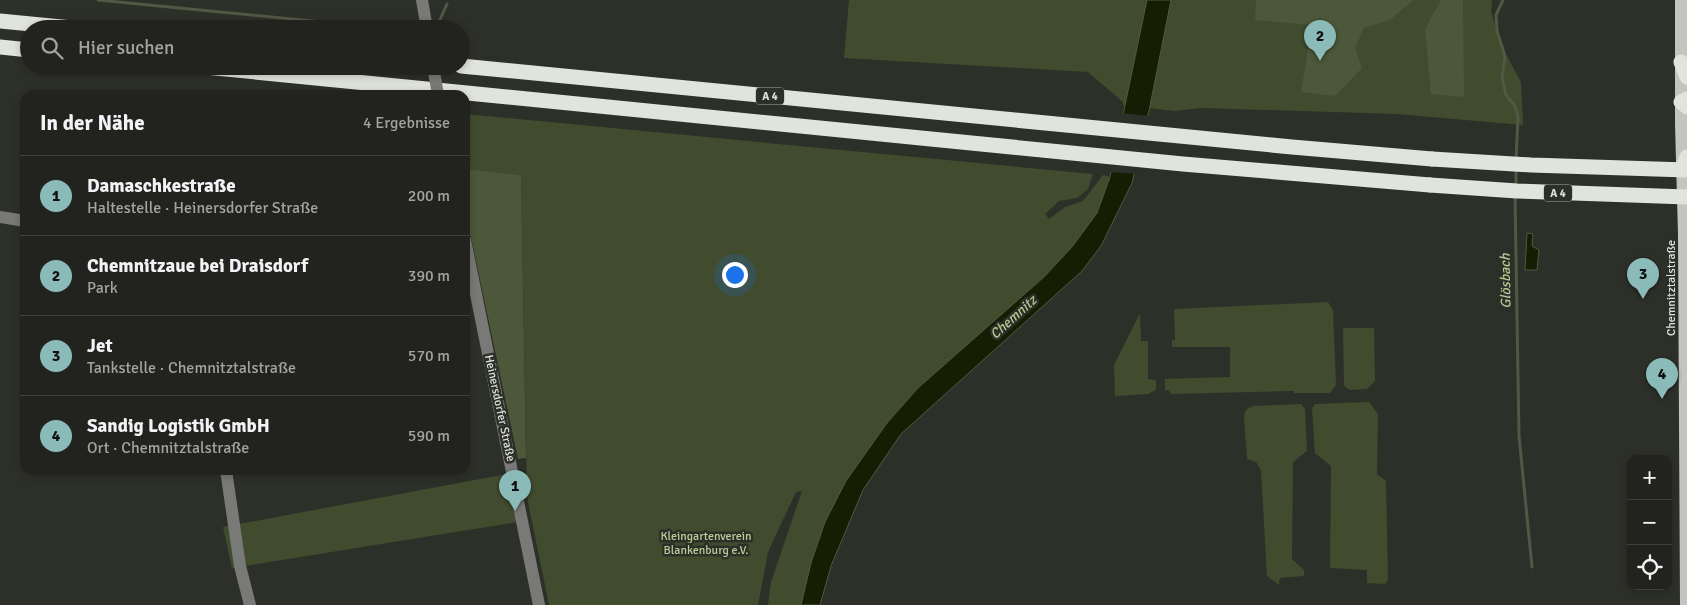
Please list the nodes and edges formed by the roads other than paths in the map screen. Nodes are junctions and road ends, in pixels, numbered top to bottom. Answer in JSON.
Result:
{"nodes":[{"id":1,"x":422,"y":0,"type":"edge"},
{"id":2,"x":1681,"y":0,"type":"edge"},
{"id":3,"x":425,"y":20,"type":"edge"},
{"id":4,"x":0,"y":21,"type":"edge"},
{"id":5,"x":20,"y":23,"type":"edge"},
{"id":6,"x":0,"y":47,"type":"edge"},
{"id":7,"x":20,"y":49,"type":"edge"},
{"id":8,"x":1681,"y":62,"type":"junction"},
{"id":9,"x":470,"y":67,"type":"edge"},
{"id":10,"x":287,"y":75,"type":"edge"},
{"id":11,"x":435,"y":75,"type":"edge"},
{"id":12,"x":1687,"y":77,"type":"edge"},
{"id":13,"x":437,"y":90,"type":"edge"},
{"id":14,"x":439,"y":90,"type":"edge"},
{"id":15,"x":470,"y":93,"type":"edge"},
{"id":16,"x":1685,"y":103,"type":"edge"},
{"id":17,"x":1685,"y":165,"type":"edge"},
{"id":18,"x":1687,"y":197,"type":"edge"},
{"id":19,"x":0,"y":217,"type":"edge"},
{"id":20,"x":20,"y":220,"type":"edge"},
{"id":21,"x":470,"y":265,"type":"edge"},
{"id":22,"x":1686,"y":415,"type":"edge"},
{"id":23,"x":227,"y":475,"type":"edge"},
{"id":24,"x":250,"y":605,"type":"edge"},
{"id":25,"x":539,"y":605,"type":"edge"},
{"id":26,"x":1686,"y":605,"type":"edge"}],
"edges":[{"from":1,"to":3,"type":"street"},
{"from":2,"to":8,"type":"main road","name":"Chemnitztalstraße"},
{"from":4,"to":5,"type":"highway"},
{"from":6,"to":7,"type":"highway"},
{"from":8,"to":12,"type":"highway"},
{"from":8,"to":16,"type":"main road","name":"Chemnitztalstraße"},
{"from":9,"to":17,"type":"highway","number":"A 4","bridge":true},
{"from":10,"to":14,"type":"highway","number":"A 4","bridge":true},
{"from":11,"to":13,"type":"street","bridge":true},
{"from":15,"to":18,"type":"highway","number":"A 4","bridge":true},
{"from":16,"to":17,"type":"main road","name":"Chemnitztalstraße"},
{"from":17,"to":22,"type":"main road","name":"Chemnitztalstraße"},
{"from":19,"to":20,"type":"street"},
{"from":21,"to":25,"type":"street","name":"Heinersdorfer Straße"},
{"from":22,"to":26,"type":"main road","name":"Chemnitztalstraße"},
{"from":23,"to":24,"type":"street"}]}
